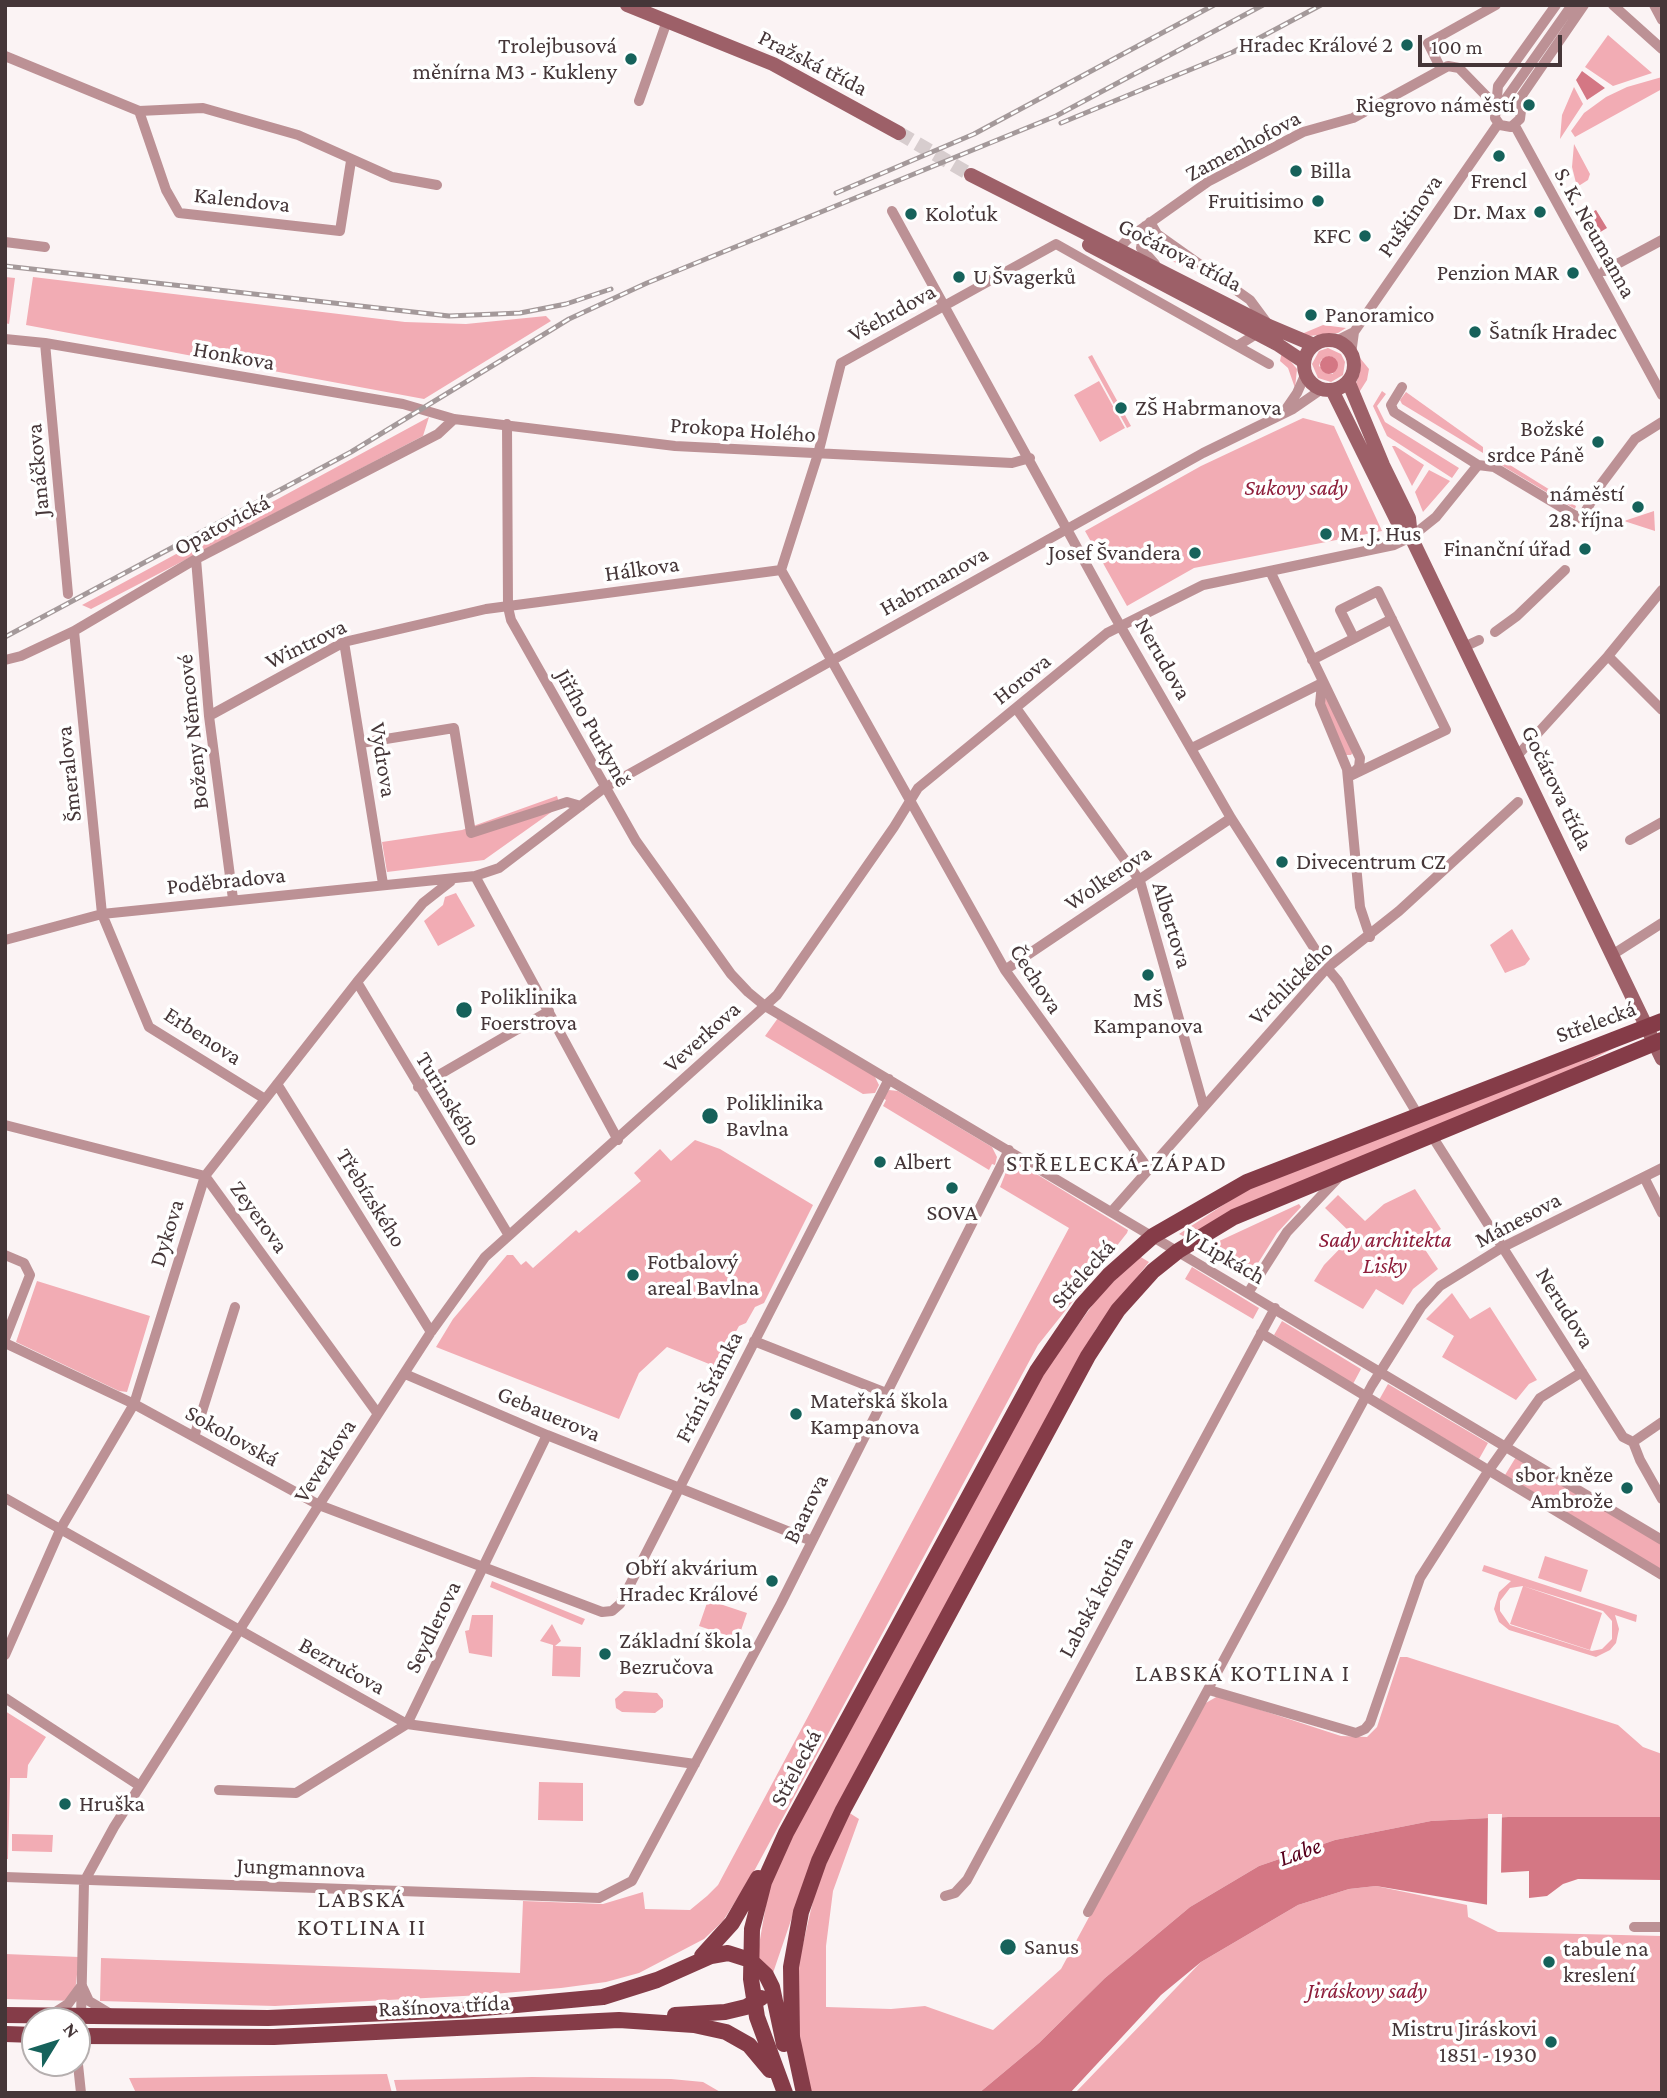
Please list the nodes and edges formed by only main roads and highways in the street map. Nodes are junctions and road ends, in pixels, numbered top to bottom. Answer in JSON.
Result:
{"nodes":[{"id":1,"x":1654,"y":1024,"type":"edge"},
{"id":2,"x":1658,"y":1041,"type":"edge"},
{"id":3,"x":786,"y":1833,"type":"junction"},
{"id":4,"x":801,"y":1912,"type":"junction"},
{"id":5,"x":750,"y":1960,"type":"junction"},
{"id":6,"x":683,"y":1968,"type":"junction"},
{"id":7,"x":772,"y":1987,"type":"junction"},
{"id":8,"x":754,"y":2003,"type":"junction"},
{"id":9,"x":619,"y":2020,"type":"junction"},
{"id":10,"x":91,"y":2022,"type":"edge"},
{"id":11,"x":91,"y":2036,"type":"edge"},
{"id":12,"x":784,"y":2093,"type":"edge"},
{"id":13,"x":803,"y":2093,"type":"edge"}],
"edges":[{"from":1,"to":3,"type":"main road","name":"Střelecká"},
{"from":2,"to":4,"type":"main road","name":"Střelecká"},
{"from":3,"to":5,"type":"main road","name":"Střelecká"},
{"from":3,"to":6,"type":"main road","name":"Střelecká"},
{"from":4,"to":7,"type":"main road"},
{"from":4,"to":13,"type":"main road","name":"Střelecká"},
{"from":5,"to":6,"type":"main road"},
{"from":5,"to":7,"type":"main road"},
{"from":5,"to":8,"type":"main road","name":"Střelecká"},
{"from":6,"to":10,"type":"main road","name":"Rašínova třída"},
{"from":7,"to":8,"type":"main road"},
{"from":7,"to":13,"type":"main road"},
{"from":8,"to":9,"type":"main road"},
{"from":8,"to":12,"type":"main road","name":"Střelecká"},
{"from":9,"to":11,"type":"main road","name":"Rašínova třída"},
{"from":9,"to":12,"type":"main road","name":"Rašínova třída"}]}
